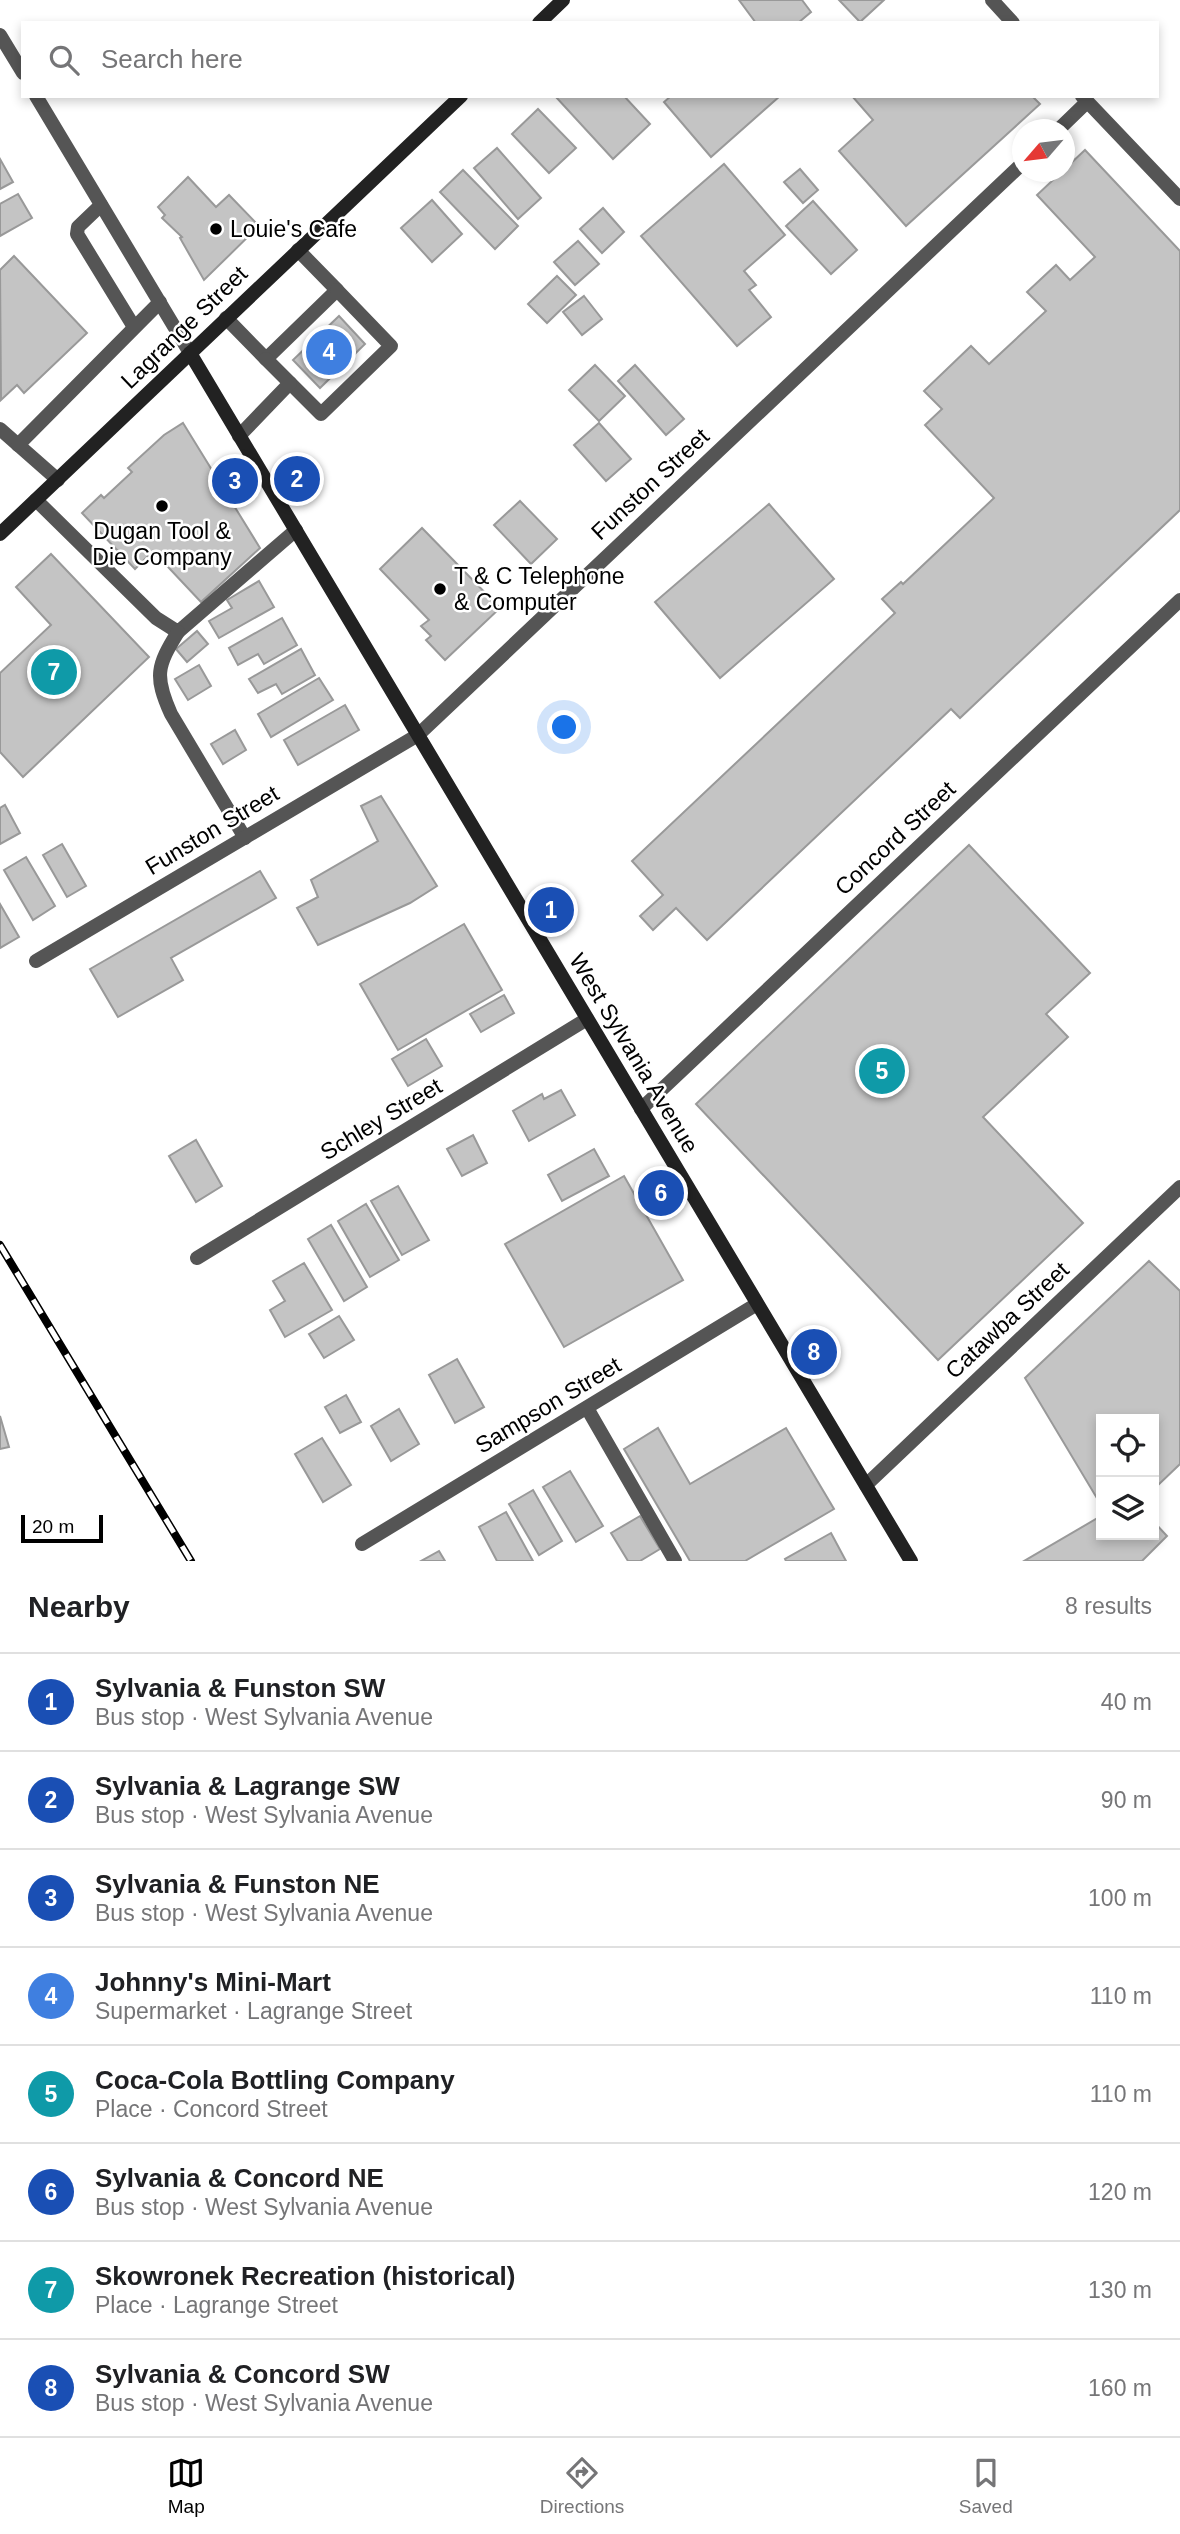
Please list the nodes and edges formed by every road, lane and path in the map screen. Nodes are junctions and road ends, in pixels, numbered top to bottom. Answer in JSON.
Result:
{"nodes":[{"id":1,"x":563,"y":0,"type":"edge"},
{"id":2,"x":992,"y":0,"type":"edge"},
{"id":3,"x":541,"y":21,"type":"edge"},
{"id":4,"x":1011,"y":21,"type":"edge"},
{"id":5,"x":2,"y":43,"type":"edge"},
{"id":6,"x":21,"y":71,"type":"edge"},
{"id":7,"x":37,"y":98,"type":"edge"},
{"id":8,"x":459,"y":98,"type":"edge"},
{"id":9,"x":1084,"y":99,"type":"edge"},
{"id":10,"x":1067,"y":119,"type":"edge"},
{"id":11,"x":1012,"y":173,"type":"edge"},
{"id":12,"x":1180,"y":199,"type":"edge"},
{"id":13,"x":101,"y":205,"type":"junction"},
{"id":14,"x":298,"y":250,"type":"junction"},
{"id":15,"x":337,"y":290,"type":"junction"},
{"id":16,"x":160,"y":302,"type":"junction"},
{"id":17,"x":226,"y":318,"type":"junction"},
{"id":18,"x":134,"y":327,"type":"junction"},
{"id":19,"x":190,"y":353,"type":"junction"},
{"id":20,"x":266,"y":359,"type":"junction"},
{"id":21,"x":290,"y":383,"type":"junction"},
{"id":22,"x":0,"y":429,"type":"edge"},
{"id":23,"x":239,"y":436,"type":"junction"},
{"id":24,"x":19,"y":445,"type":"junction"},
{"id":25,"x":58,"y":480,"type":"junction"},
{"id":26,"x":36,"y":500,"type":"junction"},
{"id":27,"x":296,"y":530,"type":"junction"},
{"id":28,"x":0,"y":534,"type":"edge"},
{"id":29,"x":1180,"y":600,"type":"edge"},
{"id":30,"x":178,"y":632,"type":"junction"},
{"id":31,"x":418,"y":735,"type":"junction"},
{"id":32,"x":245,"y":838,"type":"junction"},
{"id":33,"x":36,"y":961,"type":"dead end"},
{"id":34,"x":587,"y":1019,"type":"junction"},
{"id":35,"x":641,"y":1109,"type":"junction"},
{"id":36,"x":1180,"y":1188,"type":"edge"},
{"id":37,"x":197,"y":1258,"type":"dead end"},
{"id":38,"x":757,"y":1304,"type":"junction"},
{"id":39,"x":587,"y":1408,"type":"junction"},
{"id":40,"x":866,"y":1486,"type":"junction"},
{"id":41,"x":362,"y":1544,"type":"dead end"},
{"id":42,"x":675,"y":1561,"type":"edge"},
{"id":43,"x":911,"y":1561,"type":"edge"}],
"edges":[{"from":1,"to":3,"type":"main road"},
{"from":2,"to":4,"type":"street"},
{"from":5,"to":6,"type":"street"},
{"from":7,"to":13,"type":"street"},
{"from":8,"to":14,"type":"main road","name":"Lagrange Street"},
{"from":9,"to":10,"type":"street"},
{"from":9,"to":12,"type":"street"},
{"from":11,"to":31,"type":"street","name":"Funston Street"},
{"from":13,"to":16,"type":"street"},
{"from":13,"to":18,"type":"street"},
{"from":14,"to":15,"type":"street"},
{"from":14,"to":17,"type":"main road","name":"Lagrange Street"},
{"from":15,"to":20,"type":"street"},
{"from":15,"to":21,"type":"street"},
{"from":16,"to":18,"type":"street"},
{"from":16,"to":19,"type":"street"},
{"from":17,"to":19,"type":"main road","name":"Lagrange Street"},
{"from":17,"to":20,"type":"street"},
{"from":18,"to":24,"type":"street"},
{"from":19,"to":23,"type":"main road","name":"West Sylvania Avenue"},
{"from":19,"to":25,"type":"main road","name":"Lagrange Street"},
{"from":20,"to":21,"type":"street"},
{"from":21,"to":23,"type":"street"},
{"from":22,"to":24,"type":"street"},
{"from":23,"to":27,"type":"main road","name":"West Sylvania Avenue"},
{"from":24,"to":25,"type":"street"},
{"from":25,"to":26,"type":"main road","name":"Lagrange Street"},
{"from":26,"to":28,"type":"main road","name":"Lagrange Street"},
{"from":26,"to":30,"type":"street"},
{"from":27,"to":30,"type":"street"},
{"from":27,"to":31,"type":"main road","name":"West Sylvania Avenue"},
{"from":29,"to":35,"type":"street","name":"Concord Street"},
{"from":30,"to":32,"type":"street"},
{"from":31,"to":32,"type":"street","name":"Funston Street"},
{"from":31,"to":34,"type":"main road","name":"West Sylvania Avenue"},
{"from":32,"to":33,"type":"street","name":"Funston Street"},
{"from":34,"to":35,"type":"main road","name":"West Sylvania Avenue"},
{"from":34,"to":37,"type":"street","name":"Schley Street"},
{"from":35,"to":38,"type":"main road","name":"West Sylvania Avenue"},
{"from":36,"to":40,"type":"street","name":"Catawba Street"},
{"from":38,"to":39,"type":"street","name":"Sampson Street"},
{"from":38,"to":40,"type":"main road","name":"West Sylvania Avenue"},
{"from":39,"to":41,"type":"street","name":"Sampson Street"},
{"from":39,"to":42,"type":"street"},
{"from":40,"to":43,"type":"main road","name":"West Sylvania Avenue"}]}
